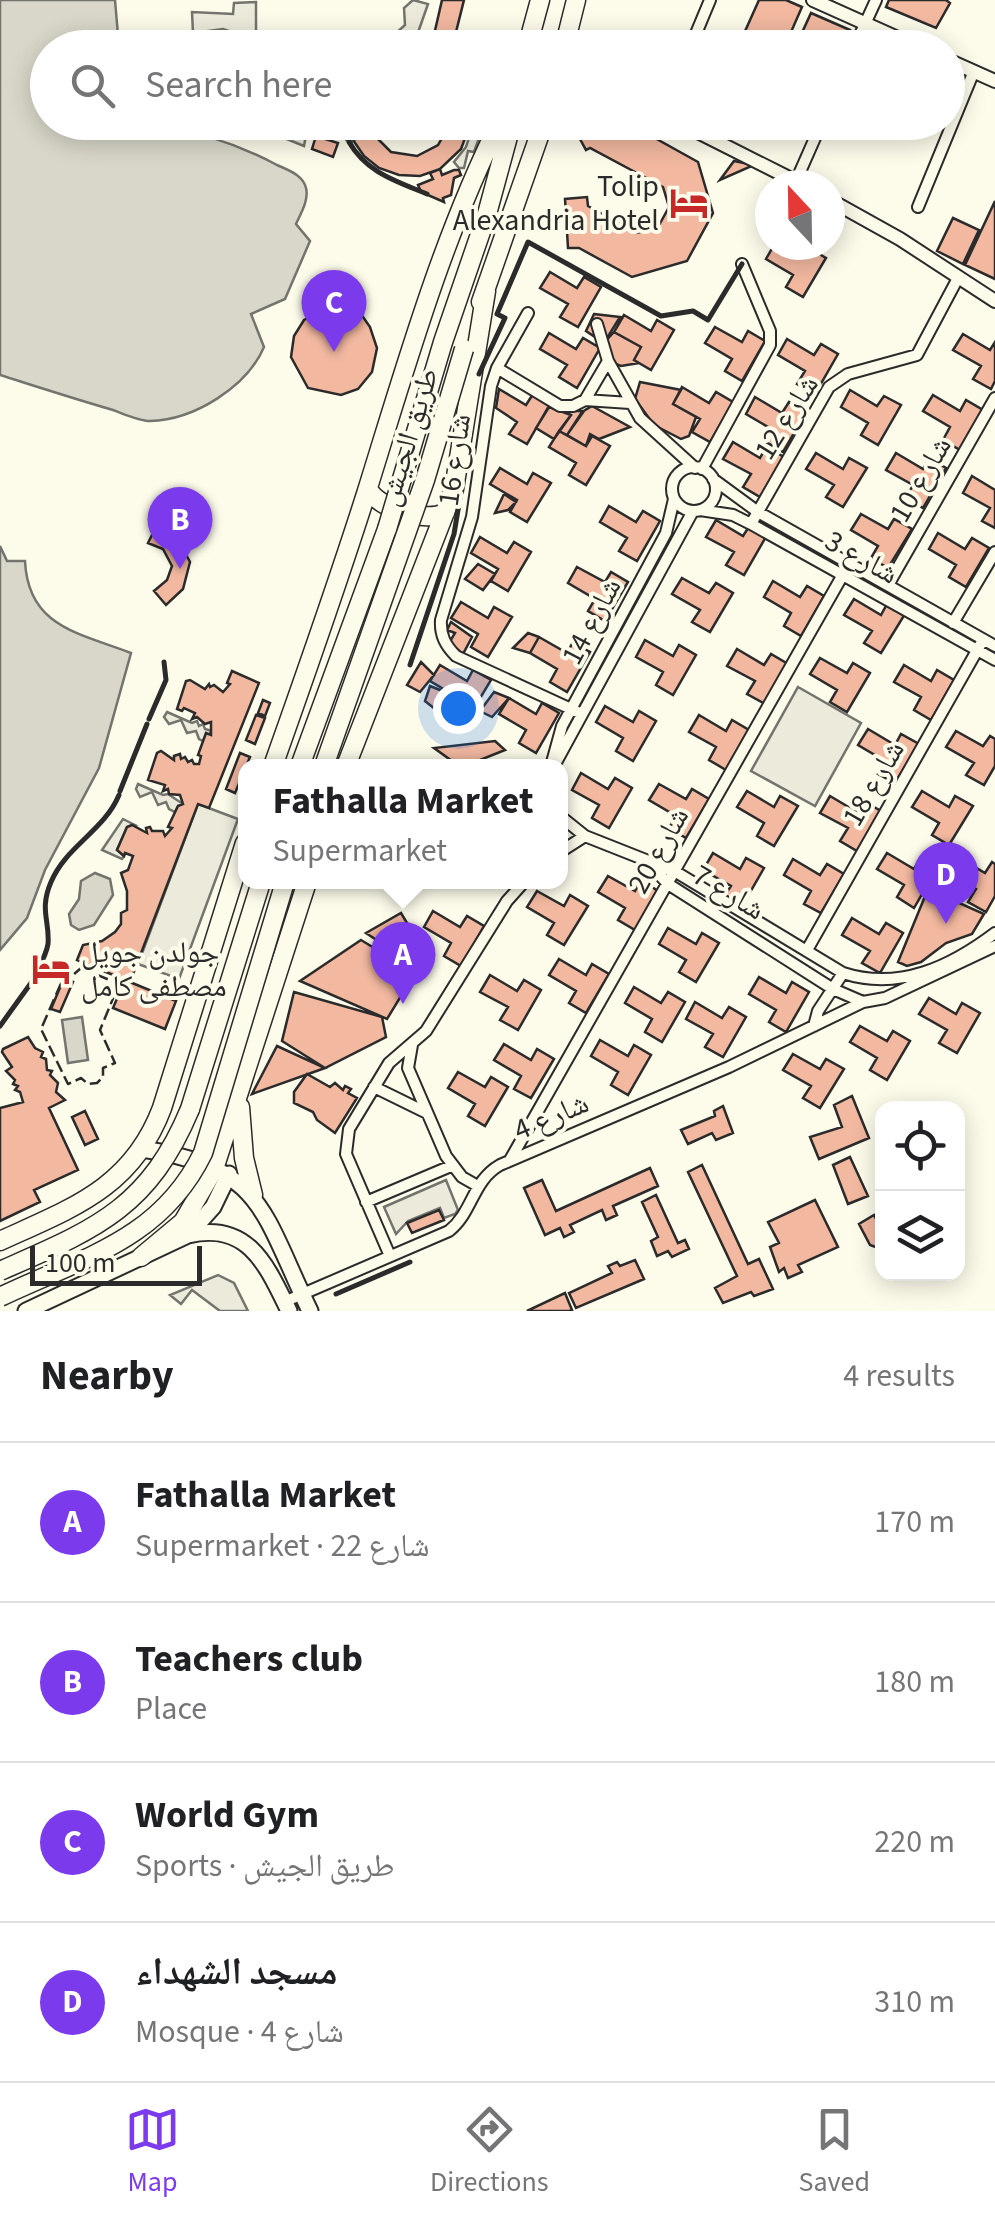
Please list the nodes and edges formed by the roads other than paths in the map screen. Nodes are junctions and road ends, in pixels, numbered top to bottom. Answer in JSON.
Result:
{"nodes":[{"id":1,"x":540,"y":0,"type":"edge"},
{"id":2,"x":576,"y":0,"type":"edge"},
{"id":3,"x":710,"y":0,"type":"edge"},
{"id":4,"x":814,"y":0,"type":"edge"},
{"id":5,"x":876,"y":0,"type":"edge"},
{"id":6,"x":865,"y":23,"type":"junction"},
{"id":7,"x":531,"y":30,"type":"edge"},
{"id":8,"x":568,"y":30,"type":"edge"},
{"id":9,"x":698,"y":30,"type":"edge"},
{"id":10,"x":862,"y":30,"type":"edge"},
{"id":11,"x":880,"y":30,"type":"edge"},
{"id":12,"x":965,"y":68,"type":"edge"},
{"id":13,"x":974,"y":72,"type":"junction"},
{"id":14,"x":995,"y":82,"type":"edge"},
{"id":15,"x":965,"y":94,"type":"edge"},
{"id":16,"x":492,"y":140,"type":"edge"},
{"id":17,"x":507,"y":140,"type":"edge"},
{"id":18,"x":538,"y":140,"type":"edge"},
{"id":19,"x":714,"y":140,"type":"edge"},
{"id":20,"x":816,"y":140,"type":"edge"},
{"id":21,"x":946,"y":140,"type":"edge"},
{"id":22,"x":774,"y":170,"type":"edge"},
{"id":23,"x":805,"y":170,"type":"edge"},
{"id":24,"x":918,"y":207,"type":"dead end"},
{"id":25,"x":845,"y":208,"type":"edge"},
{"id":26,"x":742,"y":264,"type":"dead end"},
{"id":27,"x":958,"y":278,"type":"junction"},
{"id":28,"x":486,"y":291,"type":"junction"},
{"id":29,"x":995,"y":301,"type":"edge"},
{"id":30,"x":528,"y":314,"type":"dead end"},
{"id":31,"x":596,"y":324,"type":"dead end"},
{"id":32,"x":608,"y":360,"type":"junction"},
{"id":33,"x":497,"y":368,"type":"junction"},
{"id":34,"x":995,"y":398,"type":"edge"},
{"id":35,"x":585,"y":400,"type":"junction"},
{"id":36,"x":630,"y":404,"type":"junction"},
{"id":37,"x":699,"y":468,"type":"junction"},
{"id":38,"x":713,"y":480,"type":"junction"},
{"id":39,"x":368,"y":489,"type":"junction"},
{"id":40,"x":674,"y":499,"type":"junction"},
{"id":41,"x":696,"y":510,"type":"junction"},
{"id":42,"x":758,"y":512,"type":"junction"},
{"id":43,"x":445,"y":513,"type":"junction"},
{"id":44,"x":751,"y":524,"type":"junction"},
{"id":45,"x":995,"y":552,"type":"edge"},
{"id":46,"x":849,"y":564,"type":"junction"},
{"id":47,"x":842,"y":575,"type":"junction"},
{"id":48,"x":888,"y":586,"type":"junction"},
{"id":49,"x":953,"y":623,"type":"junction"},
{"id":50,"x":980,"y":645,"type":"junction"},
{"id":51,"x":995,"y":646,"type":"edge"},
{"id":52,"x":995,"y":660,"type":"edge"},
{"id":53,"x":577,"y":712,"type":"junction"},
{"id":54,"x":276,"y":759,"type":"edge"},
{"id":55,"x":303,"y":759,"type":"edge"},
{"id":56,"x":326,"y":759,"type":"edge"},
{"id":57,"x":349,"y":759,"type":"edge"},
{"id":58,"x":554,"y":759,"type":"edge"},
{"id":59,"x":568,"y":822,"type":"edge"},
{"id":60,"x":585,"y":836,"type":"junction"},
{"id":61,"x":568,"y":847,"type":"edge"},
{"id":62,"x":646,"y":860,"type":"junction"},
{"id":63,"x":238,"y":868,"type":"edge"},
{"id":64,"x":676,"y":872,"type":"junction"},
{"id":65,"x":668,"y":884,"type":"junction"},
{"id":66,"x":259,"y":889,"type":"edge"},
{"id":67,"x":283,"y":889,"type":"edge"},
{"id":68,"x":305,"y":889,"type":"edge"},
{"id":69,"x":518,"y":889,"type":"edge"},
{"id":70,"x":995,"y":932,"type":"edge"},
{"id":71,"x":995,"y":946,"type":"edge"},
{"id":72,"x":807,"y":950,"type":"junction"},
{"id":73,"x":844,"y":973,"type":"junction"},
{"id":74,"x":833,"y":988,"type":"junction"},
{"id":75,"x":863,"y":1002,"type":"junction"},
{"id":76,"x":814,"y":1026,"type":"junction"},
{"id":77,"x":412,"y":1046,"type":"junction"},
{"id":78,"x":241,"y":1087,"type":"junction"},
{"id":79,"x":374,"y":1087,"type":"junction"},
{"id":80,"x":427,"y":1112,"type":"junction"},
{"id":81,"x":142,"y":1149,"type":"junction"},
{"id":82,"x":510,"y":1160,"type":"junction"},
{"id":83,"x":452,"y":1166,"type":"junction"},
{"id":84,"x":222,"y":1171,"type":"junction"},
{"id":85,"x":476,"y":1186,"type":"junction"},
{"id":86,"x":253,"y":1195,"type":"junction"},
{"id":87,"x":366,"y":1202,"type":"junction"},
{"id":88,"x":188,"y":1235,"type":"junction"},
{"id":89,"x":0,"y":1241,"type":"edge"},
{"id":90,"x":390,"y":1256,"type":"junction"},
{"id":91,"x":141,"y":1257,"type":"junction"},
{"id":92,"x":0,"y":1272,"type":"edge"},
{"id":93,"x":302,"y":1294,"type":"junction"},
{"id":94,"x":0,"y":1297,"type":"edge"},
{"id":95,"x":286,"y":1306,"type":"edge"},
{"id":96,"x":26,"y":1311,"type":"edge"},
{"id":97,"x":310,"y":1311,"type":"edge"}],
"edges":[{"from":1,"to":7,"type":"highway"},
{"from":2,"to":8,"type":"highway"},
{"from":3,"to":9,"type":"street"},
{"from":4,"to":6,"type":"street"},
{"from":5,"to":6,"type":"street"},
{"from":6,"to":10,"type":"street"},
{"from":6,"to":11,"type":"street"},
{"from":12,"to":13,"type":"street"},
{"from":13,"to":14,"type":"street"},
{"from":13,"to":15,"type":"street"},
{"from":16,"to":39,"type":"highway"},
{"from":17,"to":55,"type":"highway","name":"طريق الجيش","bridge":true},
{"from":18,"to":28,"type":"highway","name":"طريق الجيش"},
{"from":19,"to":22,"type":"street"},
{"from":20,"to":23,"type":"street"},
{"from":21,"to":24,"type":"street"},
{"from":25,"to":27,"type":"street"},
{"from":26,"to":37,"type":"street"},
{"from":27,"to":29,"type":"street"},
{"from":27,"to":42,"type":"street","name":"شارع 12"},
{"from":28,"to":43,"type":"highway"},
{"from":28,"to":56,"type":"highway","name":"طريق الجيش","bridge":true},
{"from":30,"to":33,"type":"street","name":"شارع 16"},
{"from":31,"to":32,"type":"street"},
{"from":32,"to":35,"type":"street"},
{"from":32,"to":36,"type":"street"},
{"from":33,"to":35,"type":"street"},
{"from":33,"to":53,"type":"street","name":"شارع 16"},
{"from":34,"to":48,"type":"street","name":"شارع 10"},
{"from":35,"to":36,"type":"street"},
{"from":36,"to":37,"type":"street"},
{"from":37,"to":38,"type":"street"},
{"from":37,"to":40,"type":"street"},
{"from":38,"to":41,"type":"street"},
{"from":38,"to":42,"type":"street","name":"شارع 3"},
{"from":39,"to":43,"type":"highway"},
{"from":39,"to":54,"type":"highway"},
{"from":40,"to":41,"type":"street"},
{"from":40,"to":53,"type":"street","name":"شارع 14"},
{"from":41,"to":44,"type":"street","name":"شارع 3"},
{"from":41,"to":53,"type":"street","name":"شارع 14"},
{"from":42,"to":44,"type":"street","name":"شارع 12"},
{"from":42,"to":46,"type":"street","name":"شارع 3"},
{"from":43,"to":57,"type":"highway"},
{"from":44,"to":47,"type":"street","name":"شارع 3"},
{"from":45,"to":49,"type":"street"},
{"from":46,"to":47,"type":"street","name":"شارع 20"},
{"from":46,"to":48,"type":"street","name":"شارع 3"},
{"from":47,"to":50,"type":"street","name":"شارع 3"},
{"from":47,"to":64,"type":"street","name":"شارع 20"},
{"from":48,"to":49,"type":"street","name":"شارع 3"},
{"from":49,"to":50,"type":"street","name":"شارع 3"},
{"from":50,"to":51,"type":"street","name":"شارع 3"},
{"from":50,"to":52,"type":"street","name":"شارع 3"},
{"from":50,"to":72,"type":"street","name":"شارع 18"},
{"from":53,"to":58,"type":"street","name":"شارع 14"},
{"from":59,"to":60,"type":"street"},
{"from":60,"to":61,"type":"street"},
{"from":60,"to":62,"type":"street"},
{"from":62,"to":64,"type":"street","name":"شارع 7"},
{"from":62,"to":65,"type":"street","name":"شارع 7"},
{"from":63,"to":81,"type":"highway"},
{"from":64,"to":65,"type":"street","name":"شارع 20"},
{"from":64,"to":72,"type":"street","name":"شارع 7"},
{"from":65,"to":74,"type":"street","name":"شارع 7"},
{"from":65,"to":82,"type":"street","name":"شارع 20"},
{"from":66,"to":92,"type":"highway","bridge":true},
{"from":67,"to":94,"type":"highway","bridge":true},
{"from":68,"to":78,"type":"highway"},
{"from":69,"to":77,"type":"street"},
{"from":70,"to":73,"type":"street"},
{"from":71,"to":75,"type":"street","name":"شارع 4"},
{"from":72,"to":73,"type":"street","name":"شارع 7"},
{"from":73,"to":74,"type":"street"},
{"from":74,"to":75,"type":"street"},
{"from":74,"to":76,"type":"street"},
{"from":75,"to":76,"type":"street","name":"شارع 4"},
{"from":76,"to":82,"type":"street","name":"شارع 4"},
{"from":77,"to":79,"type":"street"},
{"from":77,"to":80,"type":"street"},
{"from":78,"to":84,"type":"highway"},
{"from":78,"to":86,"type":"highway"},
{"from":79,"to":80,"type":"street"},
{"from":79,"to":87,"type":"street"},
{"from":80,"to":83,"type":"street"},
{"from":81,"to":84,"type":"main road"},
{"from":81,"to":89,"type":"highway"},
{"from":82,"to":85,"type":"street","name":"شارع 4"},
{"from":83,"to":85,"type":"street"},
{"from":83,"to":87,"type":"street"},
{"from":84,"to":86,"type":"main road"},
{"from":84,"to":88,"type":"main road"},
{"from":84,"to":91,"type":"highway"},
{"from":85,"to":90,"type":"street","name":"شارع 4"},
{"from":86,"to":93,"type":"main road"},
{"from":87,"to":90,"type":"street"},
{"from":88,"to":91,"type":"main road"},
{"from":88,"to":95,"type":"main road"},
{"from":90,"to":93,"type":"street","name":"شارع 4"},
{"from":91,"to":96,"type":"main road"},
{"from":93,"to":95,"type":"street","name":"شارع 4"},
{"from":93,"to":97,"type":"main road"}]}
